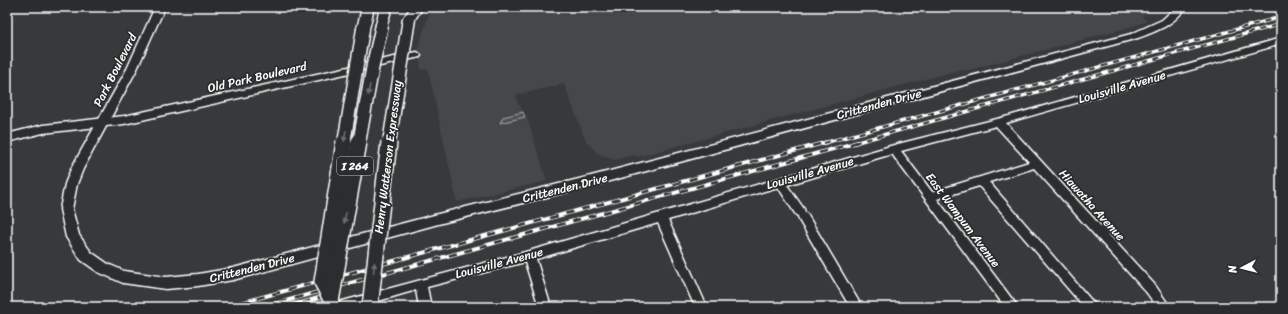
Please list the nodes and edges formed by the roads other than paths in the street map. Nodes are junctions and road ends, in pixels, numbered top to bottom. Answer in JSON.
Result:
{"nodes":[{"id":1,"x":160,"y":7,"type":"edge"},
{"id":2,"x":368,"y":7,"type":"edge"},
{"id":3,"x":386,"y":7,"type":"edge"},
{"id":4,"x":417,"y":7,"type":"edge"},
{"id":5,"x":1181,"y":7,"type":"edge"},
{"id":6,"x":410,"y":13,"type":"edge"},
{"id":7,"x":1281,"y":41,"type":"edge"},
{"id":8,"x":417,"y":55,"type":"dead end"},
{"id":9,"x":998,"y":121,"type":"junction"},
{"id":10,"x":104,"y":122,"type":"junction"},
{"id":11,"x":7,"y":138,"type":"edge"},
{"id":12,"x":894,"y":149,"type":"junction"},
{"id":13,"x":1037,"y":163,"type":"junction"},
{"id":14,"x":780,"y":182,"type":"junction"},
{"id":15,"x":982,"y":182,"type":"junction"},
{"id":16,"x":930,"y":197,"type":"junction"},
{"id":17,"x":661,"y":217,"type":"junction"},
{"id":18,"x":530,"y":256,"type":"junction"},
{"id":19,"x":421,"y":284,"type":"junction"},
{"id":20,"x":333,"y":304,"type":"edge"},
{"id":21,"x":370,"y":307,"type":"edge"},
{"id":22,"x":425,"y":307,"type":"edge"},
{"id":23,"x":545,"y":307,"type":"edge"},
{"id":24,"x":701,"y":307,"type":"edge"},
{"id":25,"x":856,"y":307,"type":"edge"},
{"id":26,"x":1012,"y":307,"type":"edge"},
{"id":27,"x":1091,"y":307,"type":"edge"},
{"id":28,"x":1164,"y":307,"type":"edge"}],
"edges":[{"from":1,"to":10,"type":"main road","name":"Park Boulevard"},
{"from":2,"to":20,"type":"highway","one_way":true,"bridge":true},
{"from":3,"to":20,"type":"highway","number":"I 264","one_way":true,"bridge":true},
{"from":4,"to":6,"type":"highway"},
{"from":5,"to":10,"type":"main road","name":"Crittenden Drive"},
{"from":21,"to":6,"type":"highway","name":"Henry Watterson Expressway","number":"I 264","one_way":true,"bridge":true},
{"from":7,"to":9,"type":"street","name":"Louisville Avenue"},
{"from":8,"to":10,"type":"street","name":"Old Park Boulevard"},
{"from":9,"to":12,"type":"street","name":"Louisville Avenue"},
{"from":9,"to":13,"type":"street","name":"Hiawatha Avenue"},
{"from":10,"to":11,"type":"street","name":"Park Boulevard"},
{"from":12,"to":14,"type":"street","name":"Louisville Avenue"},
{"from":12,"to":16,"type":"street","name":"East Wampum Avenue"},
{"from":13,"to":15,"type":"street"},
{"from":13,"to":28,"type":"street","name":"Hiawatha Avenue"},
{"from":14,"to":17,"type":"street","name":"Louisville Avenue"},
{"from":14,"to":25,"type":"street"},
{"from":15,"to":16,"type":"street"},
{"from":15,"to":27,"type":"street"},
{"from":16,"to":26,"type":"street","name":"East Wampum Avenue"},
{"from":17,"to":18,"type":"street","name":"Louisville Avenue"},
{"from":17,"to":24,"type":"street"},
{"from":18,"to":19,"type":"street","name":"Louisville Avenue"},
{"from":18,"to":23,"type":"street"},
{"from":19,"to":20,"type":"street","name":"Louisville Avenue"},
{"from":19,"to":22,"type":"street"}]}
